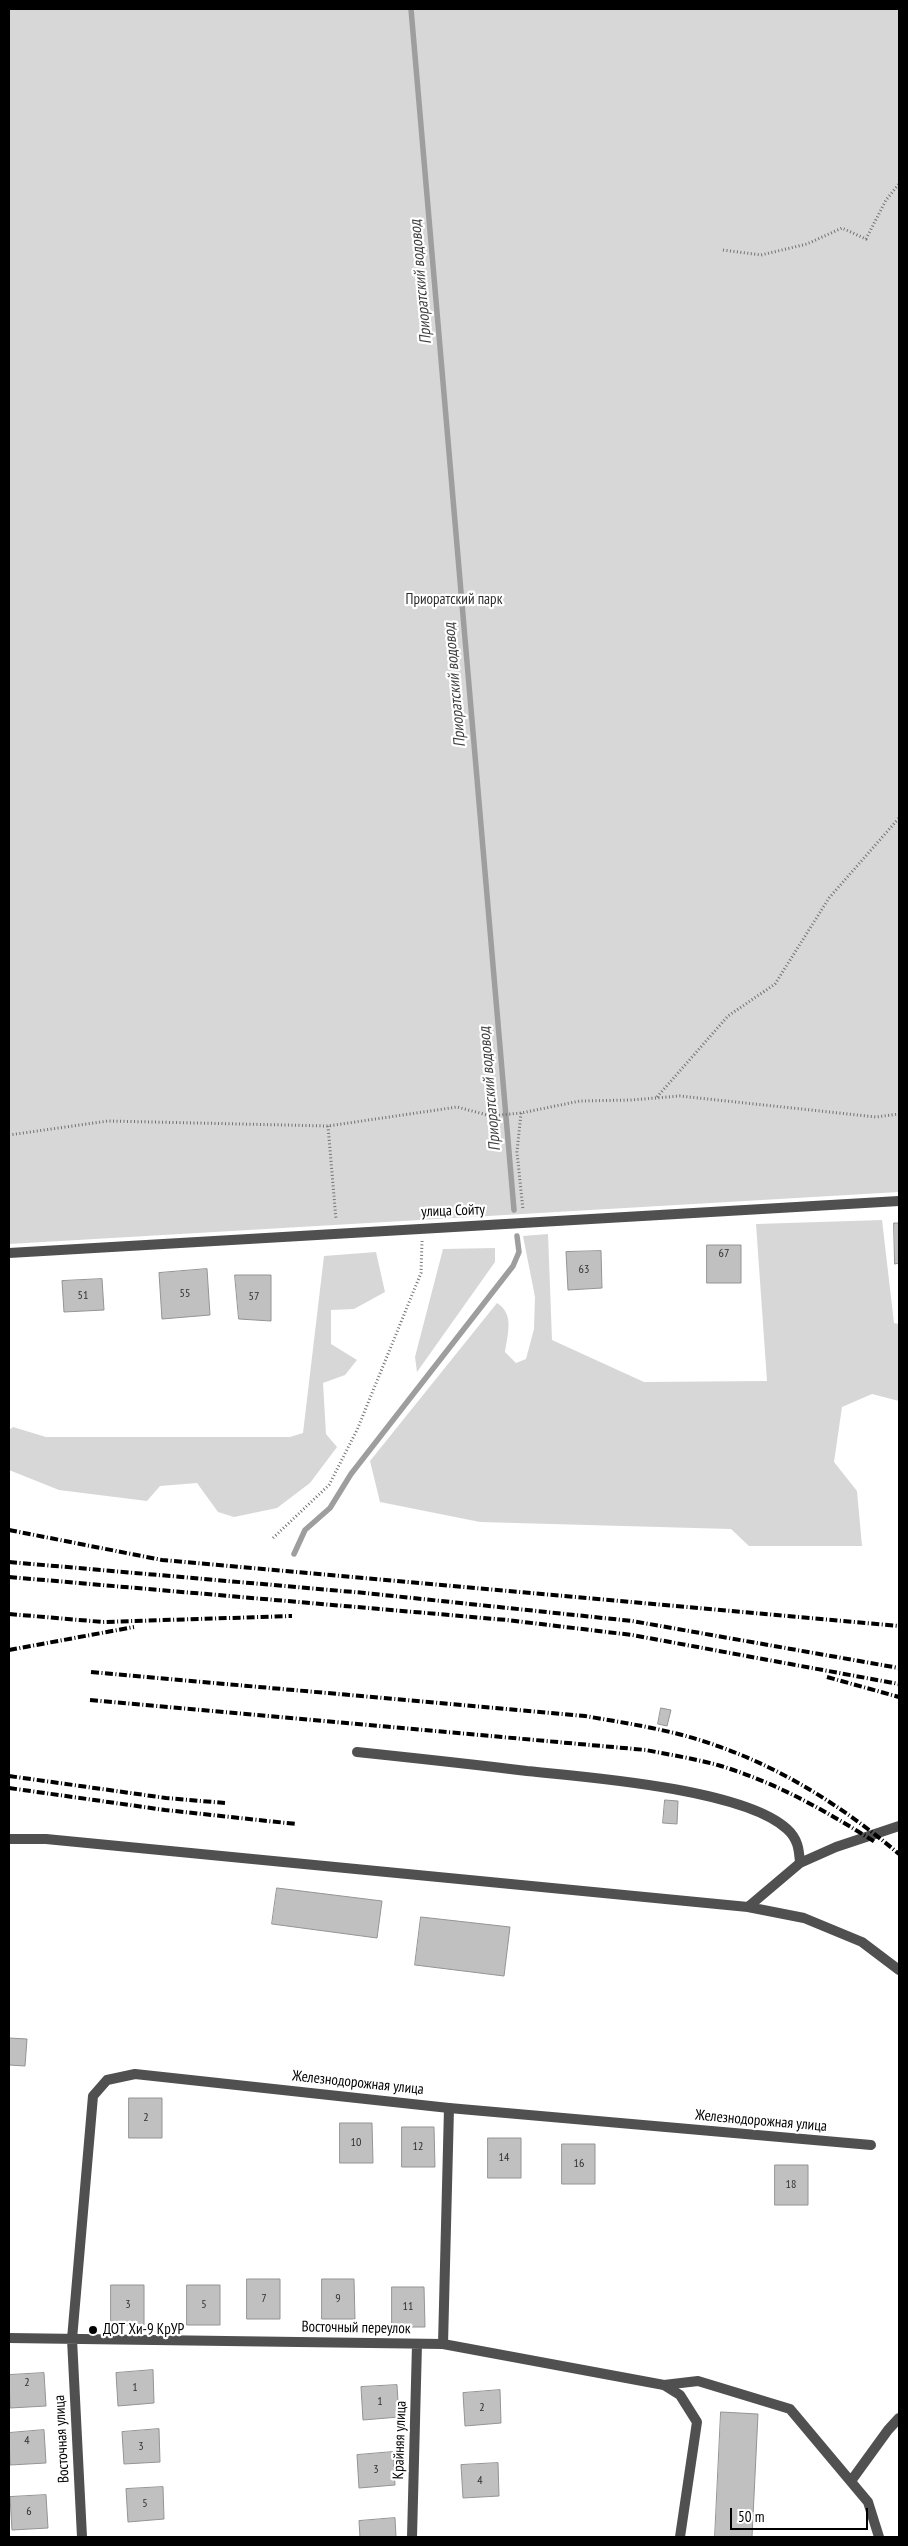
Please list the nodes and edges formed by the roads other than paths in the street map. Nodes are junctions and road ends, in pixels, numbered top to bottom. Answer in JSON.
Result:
{"nodes":[{"id":1,"x":899,"y":1202,"type":"edge"},
{"id":2,"x":9,"y":1253,"type":"edge"},
{"id":3,"x":358,"y":1752,"type":"dead end"},
{"id":4,"x":899,"y":1826,"type":"edge"},
{"id":5,"x":9,"y":1839,"type":"edge"},
{"id":6,"x":800,"y":1863,"type":"junction"},
{"id":7,"x":748,"y":1907,"type":"junction"},
{"id":8,"x":899,"y":1970,"type":"edge"},
{"id":9,"x":449,"y":2108,"type":"junction"},
{"id":10,"x":871,"y":2146,"type":"dead end"},
{"id":11,"x":9,"y":2338,"type":"edge"},
{"id":12,"x":72,"y":2339,"type":"junction"},
{"id":13,"x":417,"y":2344,"type":"junction"},
{"id":14,"x":443,"y":2344,"type":"junction"},
{"id":15,"x":664,"y":2384,"type":"junction"},
{"id":16,"x":899,"y":2418,"type":"edge"},
{"id":17,"x":851,"y":2481,"type":"junction"},
{"id":18,"x":82,"y":2537,"type":"edge"},
{"id":19,"x":412,"y":2537,"type":"edge"},
{"id":20,"x":680,"y":2537,"type":"edge"},
{"id":21,"x":879,"y":2537,"type":"edge"}],
"edges":[{"from":1,"to":2,"type":"street","name":"улица Сойту"},
{"from":3,"to":6,"type":"street"},
{"from":4,"to":6,"type":"street"},
{"from":5,"to":7,"type":"street"},
{"from":6,"to":7,"type":"street"},
{"from":7,"to":8,"type":"street"},
{"from":9,"to":10,"type":"street","name":"Железнодорожная улица"},
{"from":9,"to":12,"type":"street","name":"Железнодорожная улица"},
{"from":9,"to":14,"type":"street"},
{"from":11,"to":12,"type":"street","name":"Восточный переулок"},
{"from":12,"to":13,"type":"street","name":"Восточный переулок"},
{"from":12,"to":18,"type":"street","name":"Восточная улица"},
{"from":13,"to":14,"type":"street","name":"Восточный переулок"},
{"from":13,"to":19,"type":"street","name":"Крайняя улица"},
{"from":14,"to":15,"type":"street","name":"Восточный переулок"},
{"from":15,"to":17,"type":"street","name":"Восточный переулок"},
{"from":15,"to":20,"type":"street"},
{"from":16,"to":17,"type":"street"},
{"from":17,"to":21,"type":"street","name":"Восточный переулок"}]}
